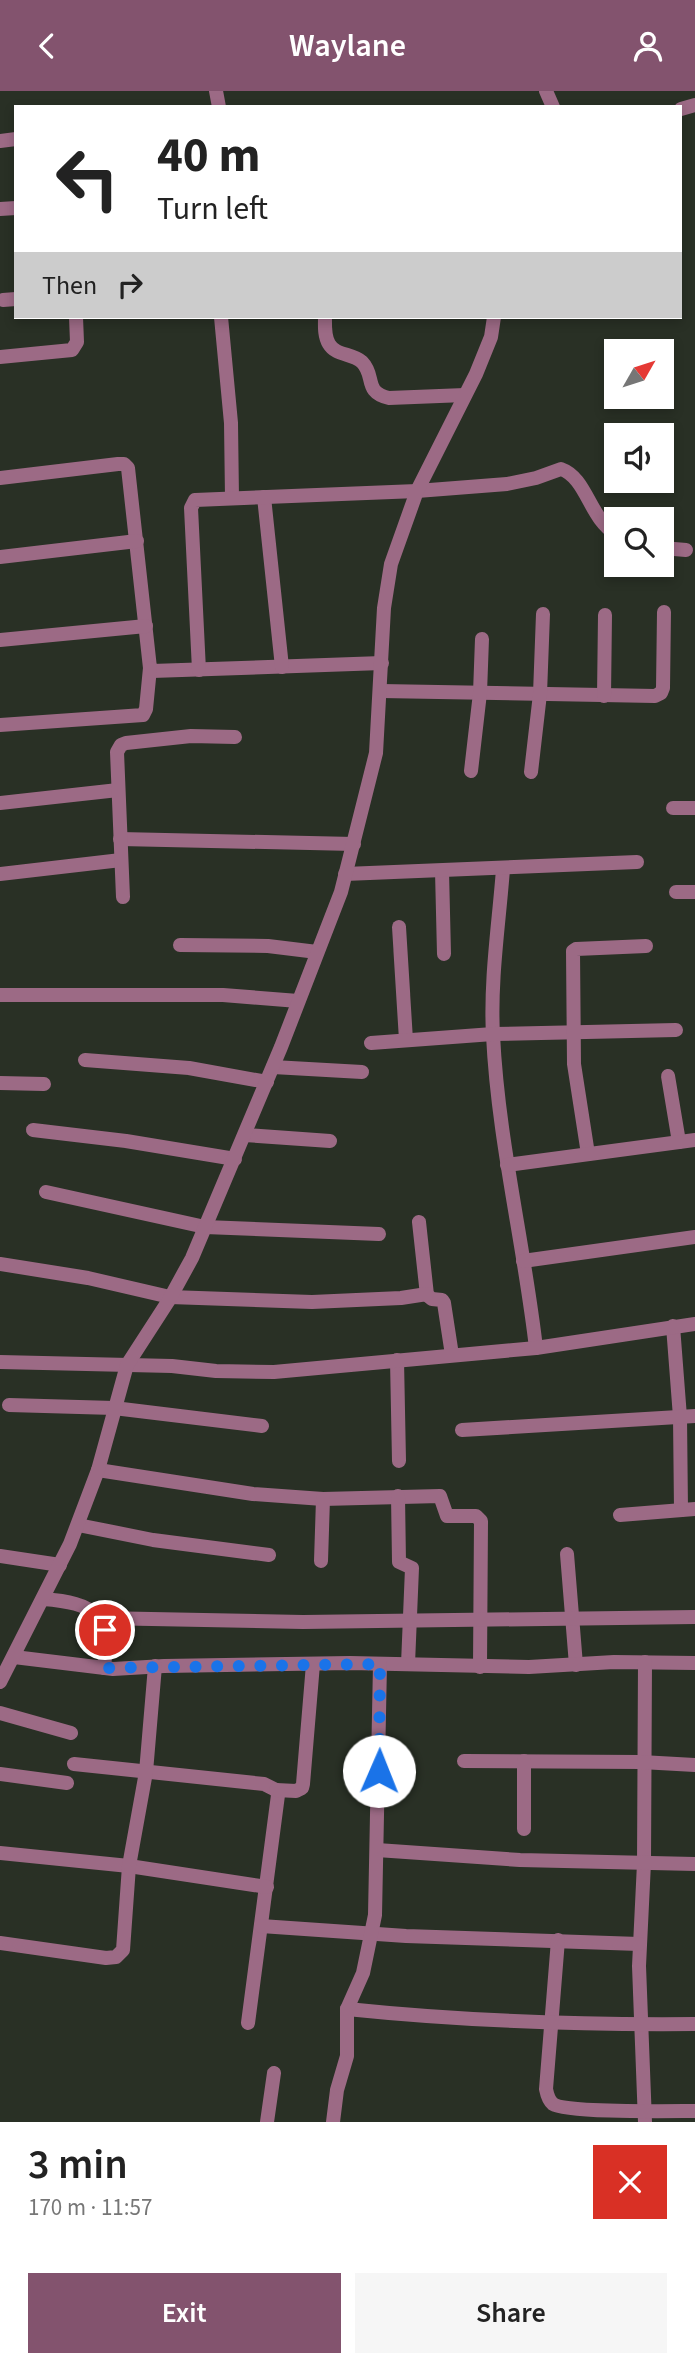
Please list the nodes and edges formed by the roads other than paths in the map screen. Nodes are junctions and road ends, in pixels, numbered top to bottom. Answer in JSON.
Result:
{"nodes":[{"id":1,"x":76,"y":319,"type":"edge"},
{"id":2,"x":221,"y":319,"type":"edge"},
{"id":3,"x":324,"y":319,"type":"edge"},
{"id":4,"x":495,"y":319,"type":"edge"},
{"id":5,"x":0,"y":357,"type":"edge"},
{"id":6,"x":465,"y":395,"type":"junction"},
{"id":7,"x":0,"y":478,"type":"edge"},
{"id":8,"x":417,"y":491,"type":"junction"},
{"id":9,"x":264,"y":497,"type":"junction"},
{"id":10,"x":232,"y":498,"type":"junction"},
{"id":11,"x":604,"y":525,"type":"edge"},
{"id":12,"x":137,"y":541,"type":"junction"},
{"id":13,"x":674,"y":549,"type":"edge"},
{"id":14,"x":686,"y":550,"type":"dead end"},
{"id":15,"x":0,"y":557,"type":"edge"},
{"id":16,"x":664,"y":612,"type":"dead end"},
{"id":17,"x":543,"y":614,"type":"dead end"},
{"id":18,"x":605,"y":615,"type":"dead end"},
{"id":19,"x":146,"y":626,"type":"junction"},
{"id":20,"x":482,"y":639,"type":"dead end"},
{"id":21,"x":0,"y":640,"type":"edge"},
{"id":22,"x":382,"y":663,"type":"junction"},
{"id":23,"x":282,"y":667,"type":"junction"},
{"id":24,"x":150,"y":668,"type":"junction"},
{"id":25,"x":199,"y":670,"type":"junction"},
{"id":26,"x":381,"y":691,"type":"junction"},
{"id":27,"x":480,"y":693,"type":"junction"},
{"id":28,"x":540,"y":694,"type":"junction"},
{"id":29,"x":604,"y":696,"type":"junction"},
{"id":30,"x":0,"y":725,"type":"edge"},
{"id":31,"x":235,"y":737,"type":"dead end"},
{"id":32,"x":471,"y":771,"type":"dead end"},
{"id":33,"x":531,"y":772,"type":"dead end"},
{"id":34,"x":118,"y":790,"type":"junction"},
{"id":35,"x":0,"y":803,"type":"edge"},
{"id":36,"x":673,"y":808,"type":"dead end"},
{"id":37,"x":695,"y":808,"type":"edge"},
{"id":38,"x":120,"y":839,"type":"junction"},
{"id":39,"x":354,"y":844,"type":"junction"},
{"id":40,"x":121,"y":860,"type":"junction"},
{"id":41,"x":637,"y":862,"type":"dead end"},
{"id":42,"x":503,"y":869,"type":"junction"},
{"id":43,"x":442,"y":871,"type":"junction"},
{"id":44,"x":0,"y":874,"type":"edge"},
{"id":45,"x":345,"y":874,"type":"junction"},
{"id":46,"x":676,"y":892,"type":"dead end"},
{"id":47,"x":695,"y":892,"type":"edge"},
{"id":48,"x":123,"y":897,"type":"dead end"},
{"id":49,"x":400,"y":927,"type":"dead end"},
{"id":50,"x":180,"y":945,"type":"dead end"},
{"id":51,"x":646,"y":946,"type":"dead end"},
{"id":52,"x":317,"y":952,"type":"junction"},
{"id":53,"x":444,"y":954,"type":"dead end"},
{"id":54,"x":0,"y":995,"type":"edge"},
{"id":55,"x":298,"y":1001,"type":"junction"},
{"id":56,"x":676,"y":1030,"type":"dead end"},
{"id":57,"x":574,"y":1032,"type":"junction"},
{"id":58,"x":492,"y":1034,"type":"junction"},
{"id":59,"x":406,"y":1040,"type":"junction"},
{"id":60,"x":371,"y":1043,"type":"dead end"},
{"id":61,"x":85,"y":1060,"type":"dead end"},
{"id":62,"x":273,"y":1067,"type":"junction"},
{"id":63,"x":362,"y":1072,"type":"dead end"},
{"id":64,"x":668,"y":1076,"type":"dead end"},
{"id":65,"x":267,"y":1082,"type":"junction"},
{"id":66,"x":0,"y":1083,"type":"edge"},
{"id":67,"x":44,"y":1084,"type":"dead end"},
{"id":68,"x":33,"y":1130,"type":"dead end"},
{"id":69,"x":245,"y":1135,"type":"junction"},
{"id":70,"x":695,"y":1140,"type":"edge"},
{"id":71,"x":330,"y":1141,"type":"dead end"},
{"id":72,"x":680,"y":1142,"type":"junction"},
{"id":73,"x":588,"y":1154,"type":"junction"},
{"id":74,"x":236,"y":1159,"type":"junction"},
{"id":75,"x":507,"y":1165,"type":"junction"},
{"id":76,"x":46,"y":1192,"type":"dead end"},
{"id":77,"x":419,"y":1221,"type":"dead end"},
{"id":78,"x":205,"y":1227,"type":"junction"},
{"id":79,"x":379,"y":1234,"type":"dead end"},
{"id":80,"x":695,"y":1237,"type":"edge"},
{"id":81,"x":523,"y":1261,"type":"junction"},
{"id":82,"x":0,"y":1264,"type":"edge"},
{"id":83,"x":427,"y":1294,"type":"junction"},
{"id":84,"x":170,"y":1297,"type":"junction"},
{"id":85,"x":695,"y":1324,"type":"edge"},
{"id":86,"x":673,"y":1326,"type":"junction"},
{"id":87,"x":536,"y":1348,"type":"junction"},
{"id":88,"x":452,"y":1355,"type":"junction"},
{"id":89,"x":397,"y":1360,"type":"junction"},
{"id":90,"x":0,"y":1362,"type":"edge"},
{"id":91,"x":127,"y":1365,"type":"junction"},
{"id":92,"x":9,"y":1405,"type":"dead end"},
{"id":93,"x":114,"y":1408,"type":"junction"},
{"id":94,"x":695,"y":1416,"type":"edge"},
{"id":95,"x":680,"y":1417,"type":"junction"},
{"id":96,"x":262,"y":1426,"type":"dead end"},
{"id":97,"x":462,"y":1430,"type":"dead end"},
{"id":98,"x":399,"y":1461,"type":"dead end"},
{"id":99,"x":98,"y":1470,"type":"junction"},
{"id":100,"x":398,"y":1496,"type":"junction"},
{"id":101,"x":323,"y":1499,"type":"junction"},
{"id":102,"x":688,"y":1510,"type":"edge"},
{"id":103,"x":620,"y":1514,"type":"dead end"},
{"id":104,"x":78,"y":1525,"type":"junction"},
{"id":105,"x":567,"y":1554,"type":"dead end"},
{"id":106,"x":269,"y":1555,"type":"dead end"},
{"id":107,"x":0,"y":1556,"type":"edge"},
{"id":108,"x":321,"y":1561,"type":"dead end"},
{"id":109,"x":60,"y":1565,"type":"junction"},
{"id":110,"x":43,"y":1599,"type":"junction"},
{"id":111,"x":695,"y":1617,"type":"edge"},
{"id":112,"x":99,"y":1618,"type":"junction"},
{"id":113,"x":574,"y":1618,"type":"junction"},
{"id":114,"x":482,"y":1619,"type":"junction"},
{"id":115,"x":410,"y":1620,"type":"junction"},
{"id":116,"x":14,"y":1657,"type":"junction"},
{"id":117,"x":645,"y":1662,"type":"junction"},
{"id":118,"x":695,"y":1663,"type":"edge"},
{"id":119,"x":313,"y":1664,"type":"junction"},
{"id":120,"x":380,"y":1664,"type":"junction"},
{"id":121,"x":408,"y":1664,"type":"junction"},
{"id":122,"x":576,"y":1665,"type":"junction"},
{"id":123,"x":155,"y":1666,"type":"junction"},
{"id":124,"x":480,"y":1667,"type":"junction"},
{"id":125,"x":104,"y":1668,"type":"junction"},
{"id":126,"x":0,"y":1682,"type":"edge"},
{"id":127,"x":0,"y":1713,"type":"edge"},
{"id":128,"x":71,"y":1733,"type":"dead end"},
{"id":129,"x":464,"y":1761,"type":"dead end"},
{"id":130,"x":524,"y":1761,"type":"junction"},
{"id":131,"x":645,"y":1762,"type":"junction"},
{"id":132,"x":74,"y":1764,"type":"dead end"},
{"id":133,"x":695,"y":1765,"type":"edge"},
{"id":134,"x":146,"y":1772,"type":"junction"},
{"id":135,"x":0,"y":1775,"type":"edge"},
{"id":136,"x":67,"y":1783,"type":"dead end"},
{"id":137,"x":276,"y":1790,"type":"junction"},
{"id":138,"x":524,"y":1829,"type":"dead end"},
{"id":139,"x":377,"y":1850,"type":"junction"},
{"id":140,"x":0,"y":1853,"type":"edge"},
{"id":141,"x":645,"y":1863,"type":"junction"},
{"id":142,"x":695,"y":1864,"type":"edge"},
{"id":143,"x":129,"y":1866,"type":"junction"},
{"id":144,"x":267,"y":1887,"type":"junction"},
{"id":145,"x":261,"y":1926,"type":"junction"},
{"id":146,"x":370,"y":1934,"type":"junction"},
{"id":147,"x":558,"y":1940,"type":"junction"},
{"id":148,"x":0,"y":1943,"type":"edge"},
{"id":149,"x":639,"y":1944,"type":"junction"},
{"id":150,"x":347,"y":2009,"type":"junction"},
{"id":151,"x":248,"y":2023,"type":"dead end"},
{"id":152,"x":550,"y":2024,"type":"junction"},
{"id":153,"x":640,"y":2024,"type":"junction"},
{"id":154,"x":695,"y":2024,"type":"edge"},
{"id":155,"x":274,"y":2073,"type":"dead end"},
{"id":156,"x":695,"y":2111,"type":"edge"},
{"id":157,"x":645,"y":2116,"type":"edge"},
{"id":158,"x":267,"y":2122,"type":"edge"},
{"id":159,"x":333,"y":2122,"type":"edge"}],
"edges":[{"from":1,"to":5,"type":"street"},
{"from":2,"to":10,"type":"street"},
{"from":3,"to":6,"type":"street"},
{"from":4,"to":6,"type":"street"},
{"from":6,"to":8,"type":"street"},
{"from":7,"to":12,"type":"street"},
{"from":8,"to":9,"type":"street"},
{"from":8,"to":11,"type":"street"},
{"from":8,"to":22,"type":"street"},
{"from":9,"to":10,"type":"street"},
{"from":9,"to":23,"type":"street"},
{"from":10,"to":25,"type":"street"},
{"from":12,"to":15,"type":"street"},
{"from":12,"to":19,"type":"street"},
{"from":13,"to":14,"type":"street"},
{"from":16,"to":29,"type":"street"},
{"from":17,"to":28,"type":"street"},
{"from":18,"to":29,"type":"street"},
{"from":19,"to":21,"type":"street"},
{"from":19,"to":24,"type":"street"},
{"from":20,"to":27,"type":"street"},
{"from":22,"to":23,"type":"street"},
{"from":22,"to":26,"type":"street"},
{"from":23,"to":25,"type":"street"},
{"from":24,"to":25,"type":"street"},
{"from":24,"to":30,"type":"street"},
{"from":26,"to":27,"type":"street"},
{"from":26,"to":39,"type":"street"},
{"from":27,"to":28,"type":"street"},
{"from":27,"to":32,"type":"street"},
{"from":28,"to":29,"type":"street"},
{"from":28,"to":33,"type":"street"},
{"from":31,"to":34,"type":"street"},
{"from":34,"to":35,"type":"street"},
{"from":34,"to":38,"type":"street"},
{"from":36,"to":37,"type":"street"},
{"from":38,"to":39,"type":"street"},
{"from":38,"to":40,"type":"street"},
{"from":39,"to":45,"type":"street"},
{"from":40,"to":44,"type":"street"},
{"from":40,"to":48,"type":"street"},
{"from":41,"to":42,"type":"street"},
{"from":42,"to":43,"type":"street"},
{"from":42,"to":58,"type":"street"},
{"from":43,"to":45,"type":"street"},
{"from":43,"to":53,"type":"street"},
{"from":45,"to":52,"type":"street"},
{"from":46,"to":47,"type":"street"},
{"from":49,"to":59,"type":"street"},
{"from":50,"to":52,"type":"street"},
{"from":51,"to":57,"type":"street"},
{"from":52,"to":55,"type":"street"},
{"from":54,"to":55,"type":"street"},
{"from":55,"to":62,"type":"street"},
{"from":56,"to":57,"type":"street"},
{"from":57,"to":58,"type":"street"},
{"from":57,"to":73,"type":"street"},
{"from":58,"to":59,"type":"street"},
{"from":58,"to":75,"type":"street"},
{"from":59,"to":60,"type":"street"},
{"from":61,"to":65,"type":"street"},
{"from":62,"to":63,"type":"street"},
{"from":62,"to":65,"type":"street"},
{"from":64,"to":72,"type":"street"},
{"from":65,"to":69,"type":"street"},
{"from":66,"to":67,"type":"street"},
{"from":68,"to":74,"type":"street"},
{"from":69,"to":71,"type":"street"},
{"from":69,"to":74,"type":"street"},
{"from":70,"to":72,"type":"street"},
{"from":72,"to":73,"type":"street"},
{"from":73,"to":75,"type":"street"},
{"from":74,"to":78,"type":"street"},
{"from":75,"to":81,"type":"street"},
{"from":76,"to":78,"type":"street"},
{"from":77,"to":83,"type":"street"},
{"from":78,"to":79,"type":"street"},
{"from":78,"to":84,"type":"street"},
{"from":80,"to":81,"type":"street"},
{"from":81,"to":87,"type":"street"},
{"from":82,"to":84,"type":"street"},
{"from":83,"to":84,"type":"street"},
{"from":83,"to":88,"type":"street"},
{"from":84,"to":91,"type":"street"},
{"from":85,"to":86,"type":"street"},
{"from":86,"to":87,"type":"street"},
{"from":86,"to":95,"type":"street"},
{"from":87,"to":88,"type":"street"},
{"from":88,"to":89,"type":"street"},
{"from":89,"to":91,"type":"street"},
{"from":89,"to":98,"type":"street"},
{"from":90,"to":91,"type":"street"},
{"from":91,"to":93,"type":"street"},
{"from":92,"to":93,"type":"street"},
{"from":93,"to":96,"type":"street"},
{"from":93,"to":99,"type":"street"},
{"from":94,"to":95,"type":"street"},
{"from":95,"to":97,"type":"street"},
{"from":95,"to":102,"type":"street"},
{"from":99,"to":101,"type":"street"},
{"from":99,"to":104,"type":"street"},
{"from":100,"to":101,"type":"street"},
{"from":100,"to":114,"type":"street"},
{"from":100,"to":115,"type":"street"},
{"from":101,"to":108,"type":"street"},
{"from":102,"to":103,"type":"street"},
{"from":104,"to":106,"type":"street"},
{"from":104,"to":109,"type":"street"},
{"from":105,"to":113,"type":"street"},
{"from":107,"to":109,"type":"street"},
{"from":109,"to":110,"type":"street"},
{"from":110,"to":112,"type":"street"},
{"from":110,"to":116,"type":"street"},
{"from":111,"to":113,"type":"street"},
{"from":112,"to":115,"type":"street"},
{"from":112,"to":125,"type":"street"},
{"from":113,"to":114,"type":"street"},
{"from":113,"to":122,"type":"street"},
{"from":114,"to":115,"type":"street"},
{"from":114,"to":124,"type":"street"},
{"from":115,"to":121,"type":"street"},
{"from":116,"to":125,"type":"street"},
{"from":116,"to":126,"type":"street"},
{"from":117,"to":118,"type":"street"},
{"from":117,"to":122,"type":"street"},
{"from":117,"to":131,"type":"street"},
{"from":119,"to":120,"type":"street"},
{"from":119,"to":123,"type":"street"},
{"from":119,"to":137,"type":"street"},
{"from":120,"to":121,"type":"street"},
{"from":120,"to":139,"type":"street"},
{"from":121,"to":124,"type":"street"},
{"from":122,"to":124,"type":"street"},
{"from":123,"to":125,"type":"street"},
{"from":123,"to":134,"type":"street"},
{"from":127,"to":128,"type":"street"},
{"from":129,"to":130,"type":"street"},
{"from":130,"to":131,"type":"street"},
{"from":130,"to":138,"type":"street"},
{"from":131,"to":133,"type":"street"},
{"from":131,"to":141,"type":"street"},
{"from":132,"to":134,"type":"street"},
{"from":134,"to":137,"type":"street"},
{"from":134,"to":143,"type":"street"},
{"from":135,"to":136,"type":"street"},
{"from":137,"to":144,"type":"street"},
{"from":139,"to":141,"type":"street"},
{"from":139,"to":146,"type":"street"},
{"from":140,"to":143,"type":"street"},
{"from":141,"to":142,"type":"street"},
{"from":141,"to":149,"type":"street"},
{"from":143,"to":144,"type":"street"},
{"from":143,"to":148,"type":"street"},
{"from":144,"to":145,"type":"street"},
{"from":145,"to":146,"type":"street"},
{"from":145,"to":151,"type":"street"},
{"from":146,"to":147,"type":"street"},
{"from":146,"to":150,"type":"street"},
{"from":147,"to":149,"type":"street"},
{"from":147,"to":152,"type":"street"},
{"from":149,"to":153,"type":"street"},
{"from":150,"to":152,"type":"street"},
{"from":150,"to":159,"type":"street"},
{"from":152,"to":153,"type":"street"},
{"from":152,"to":157,"type":"street"},
{"from":153,"to":154,"type":"street"},
{"from":153,"to":157,"type":"street"},
{"from":155,"to":158,"type":"street"},
{"from":156,"to":157,"type":"street"}]}
